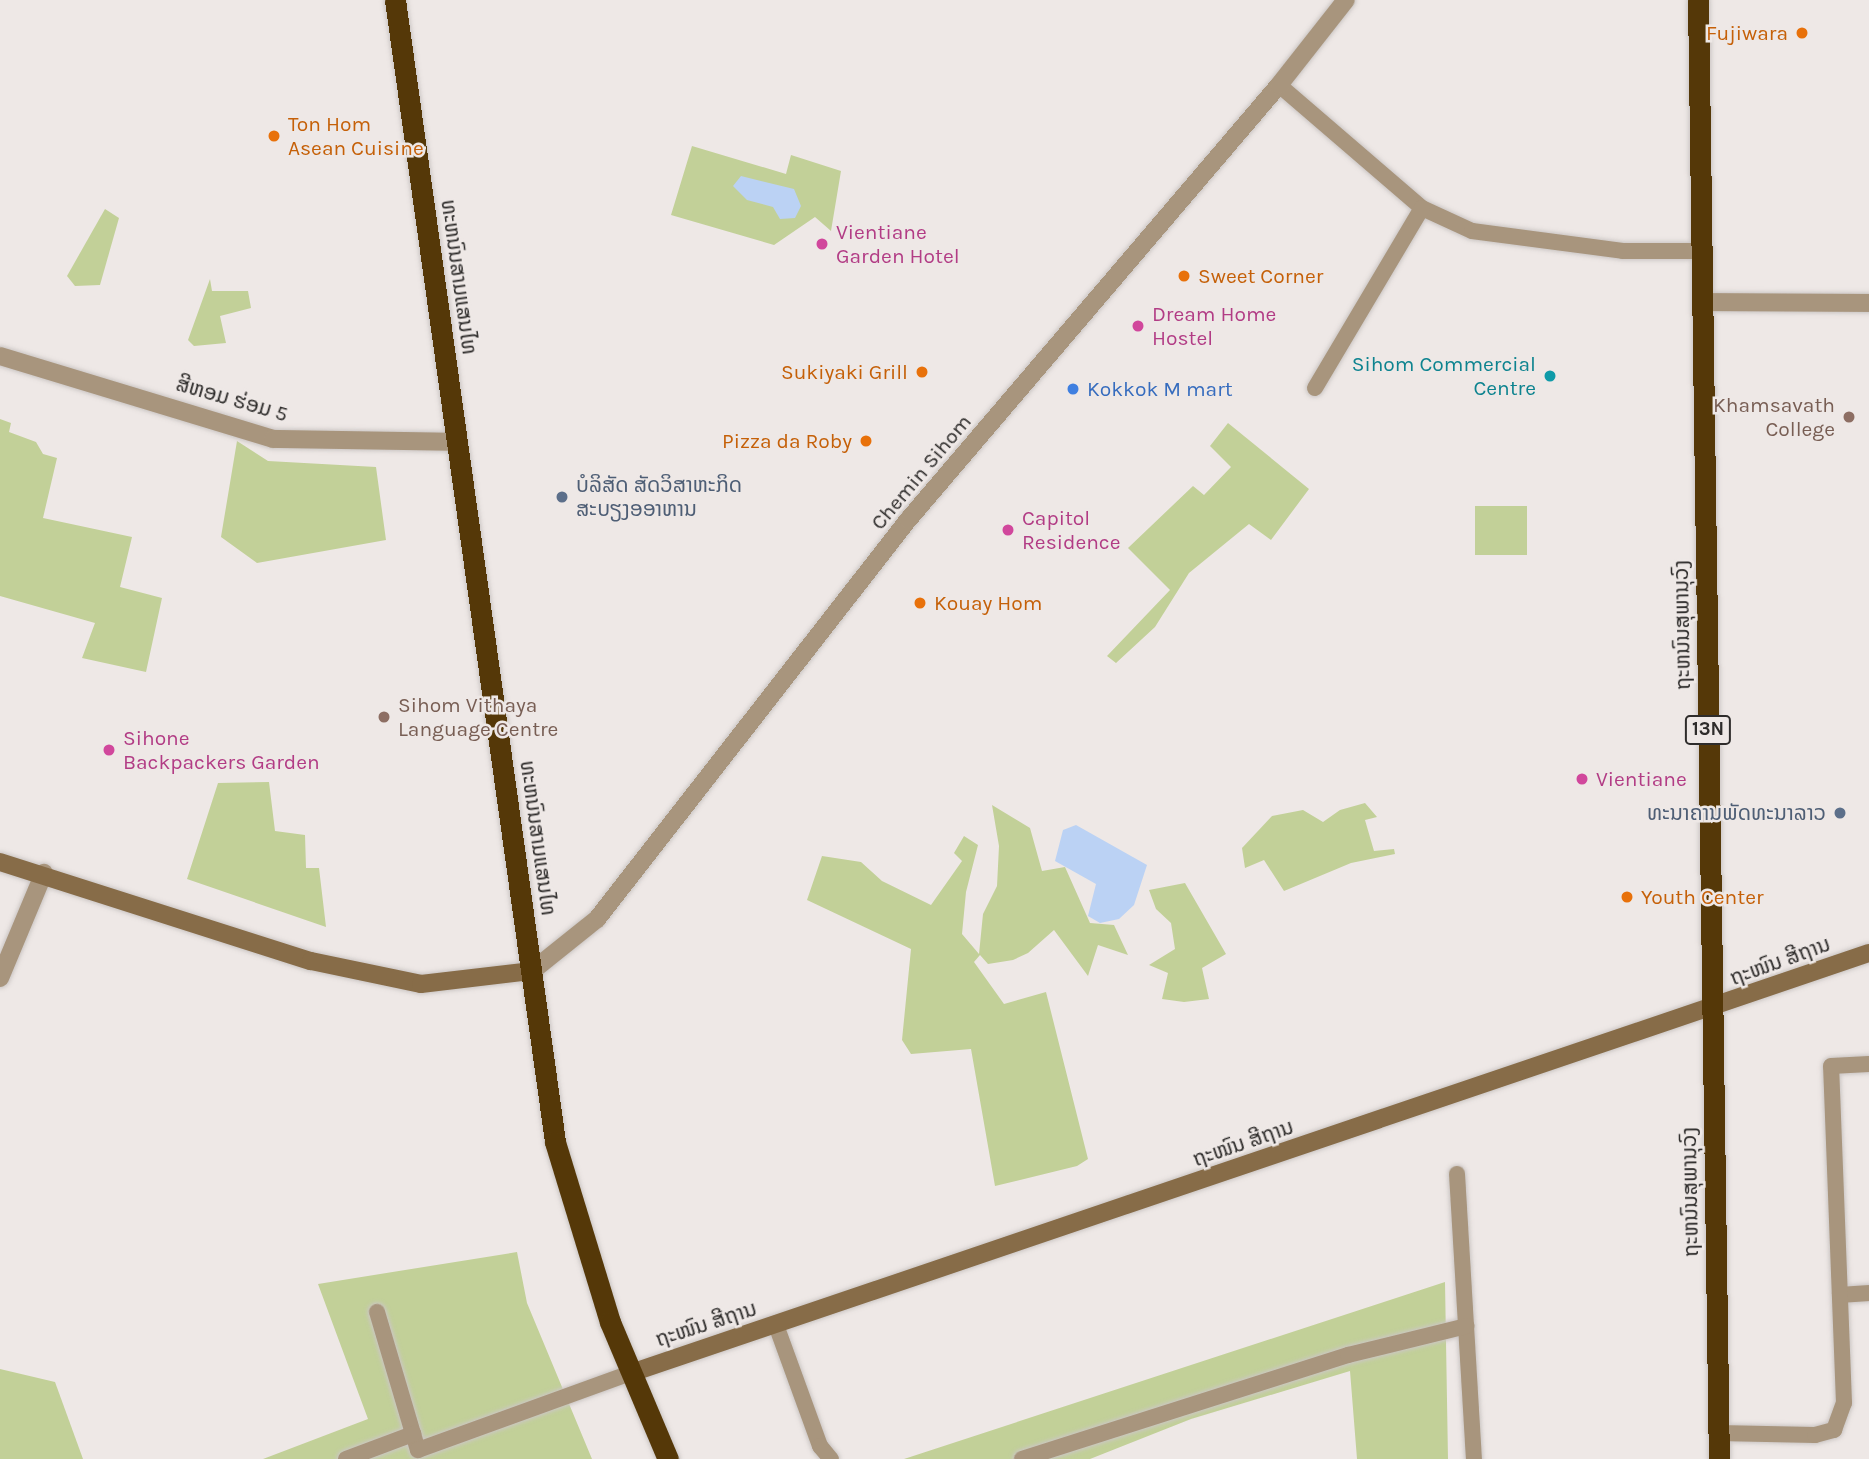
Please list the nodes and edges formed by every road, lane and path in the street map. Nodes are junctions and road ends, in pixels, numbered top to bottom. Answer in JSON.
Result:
{"nodes":[{"id":1,"x":395,"y":0,"type":"edge"},
{"id":2,"x":1346,"y":0,"type":"edge"},
{"id":3,"x":1698,"y":0,"type":"edge"},
{"id":4,"x":1279,"y":85,"type":"junction"},
{"id":5,"x":1422,"y":208,"type":"junction"},
{"id":6,"x":1701,"y":251,"type":"junction"},
{"id":7,"x":1702,"y":302,"type":"junction"},
{"id":8,"x":1869,"y":303,"type":"edge"},
{"id":9,"x":0,"y":356,"type":"edge"},
{"id":10,"x":1315,"y":388,"type":"dead end"},
{"id":11,"x":457,"y":442,"type":"junction"},
{"id":12,"x":0,"y":862,"type":"edge"},
{"id":13,"x":44,"y":873,"type":"junction"},
{"id":14,"x":1869,"y":953,"type":"edge"},
{"id":15,"x":532,"y":971,"type":"junction"},
{"id":16,"x":0,"y":978,"type":"edge"},
{"id":17,"x":1712,"y":1009,"type":"junction"},
{"id":18,"x":1869,"y":1064,"type":"edge"},
{"id":19,"x":1457,"y":1174,"type":"dead end"},
{"id":20,"x":1869,"y":1293,"type":"edge"},
{"id":21,"x":1840,"y":1295,"type":"junction"},
{"id":22,"x":377,"y":1312,"type":"dead end"},
{"id":23,"x":776,"y":1325,"type":"junction"},
{"id":24,"x":1466,"y":1326,"type":"junction"},
{"id":25,"x":631,"y":1373,"type":"junction"},
{"id":26,"x":1718,"y":1433,"type":"junction"},
{"id":27,"x":413,"y":1434,"type":"junction"},
{"id":28,"x":346,"y":1459,"type":"edge"},
{"id":29,"x":668,"y":1459,"type":"edge"},
{"id":30,"x":831,"y":1459,"type":"edge"},
{"id":31,"x":1023,"y":1459,"type":"edge"},
{"id":32,"x":1474,"y":1459,"type":"edge"},
{"id":33,"x":1719,"y":1459,"type":"edge"}],
"edges":[{"from":1,"to":11,"type":"highway","name":"ທະຫນົນສາມແສນໄທ"},
{"from":2,"to":4,"type":"street","name":"Chemin Sihom"},
{"from":3,"to":6,"type":"highway","name":"ຖະຫນົນສຸພານຸວົງ","number":"13N"},
{"from":4,"to":5,"type":"lane"},
{"from":4,"to":15,"type":"street","name":"Chemin Sihom"},
{"from":5,"to":6,"type":"lane"},
{"from":5,"to":10,"type":"lane"},
{"from":6,"to":7,"type":"highway","name":"ຖະຫນົນສຸພານຸວົງ","number":"13N"},
{"from":7,"to":8,"type":"street"},
{"from":7,"to":17,"type":"highway","name":"ຖະຫນົນສຸພານຸວົງ","number":"13N"},
{"from":9,"to":11,"type":"street","name":"ສີຫອມ ຮ່ອມ 5"},
{"from":11,"to":15,"type":"highway","name":"ທະຫນົນສາມແສນໄທ"},
{"from":12,"to":13,"type":"street"},
{"from":13,"to":15,"type":"street"},
{"from":13,"to":16,"type":"street"},
{"from":14,"to":17,"type":"street","name":"ຖະໜົນ ສີຖານ"},
{"from":15,"to":25,"type":"highway","name":"ທະຫນົນສາມແສນໄທ"},
{"from":17,"to":23,"type":"street","name":"ຖະໜົນ ສີຖານ"},
{"from":17,"to":26,"type":"highway","name":"ຖະຫນົນສຸພານຸວົງ","number":"13N"},
{"from":18,"to":21,"type":"lane"},
{"from":19,"to":24,"type":"lane"},
{"from":20,"to":21,"type":"lane"},
{"from":21,"to":26,"type":"lane"},
{"from":22,"to":27,"type":"lane"},
{"from":23,"to":25,"type":"street","name":"ຖະໜົນ ສີຖານ"},
{"from":23,"to":30,"type":"lane"},
{"from":24,"to":31,"type":"lane"},
{"from":24,"to":32,"type":"lane"},
{"from":25,"to":27,"type":"lane"},
{"from":25,"to":29,"type":"highway","name":"ທະຫນົນສາມແສນໄທ"},
{"from":26,"to":33,"type":"highway","name":"ຖະຫນົນສຸພານຸວົງ","number":"13N"},
{"from":27,"to":28,"type":"lane"}]}
